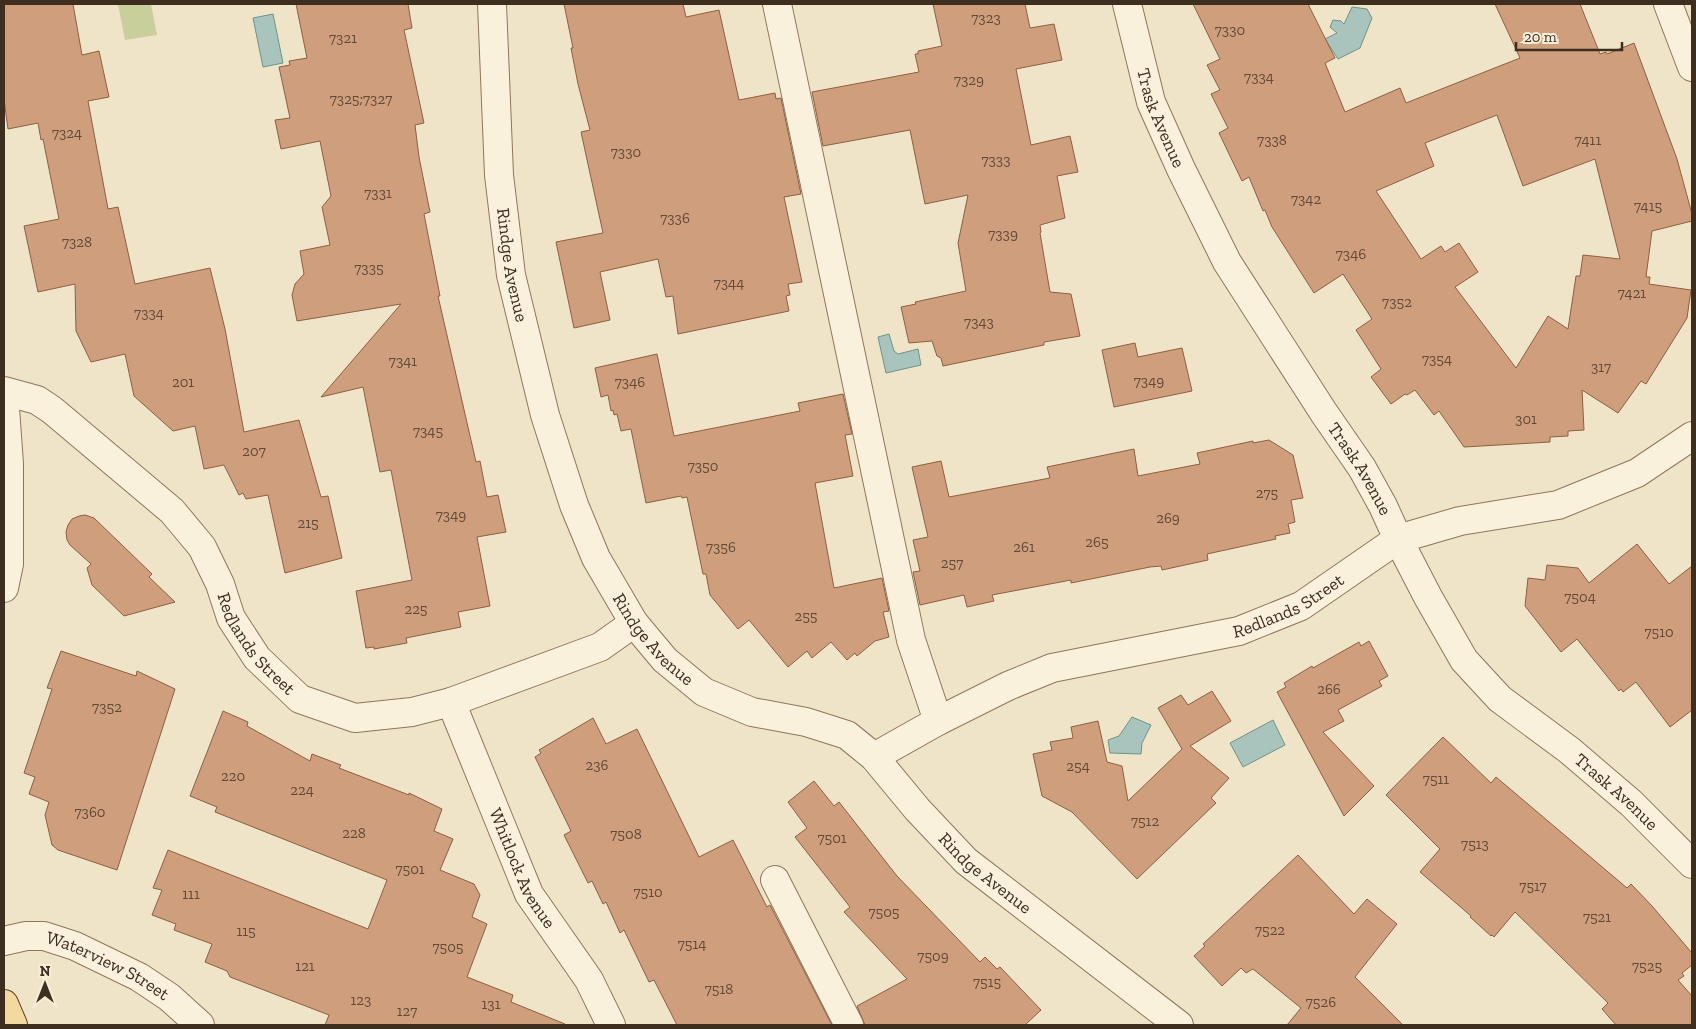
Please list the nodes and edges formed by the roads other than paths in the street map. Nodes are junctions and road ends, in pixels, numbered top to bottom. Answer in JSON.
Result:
{"nodes":[{"id":1,"x":492,"y":4,"type":"edge"},
{"id":2,"x":777,"y":4,"type":"edge"},
{"id":3,"x":1127,"y":4,"type":"edge"},
{"id":4,"x":1668,"y":4,"type":"edge"},
{"id":5,"x":1692,"y":67,"type":"edge"},
{"id":6,"x":4,"y":392,"type":"edge"},
{"id":7,"x":1692,"y":436,"type":"edge"},
{"id":8,"x":1398,"y":539,"type":"junction"},
{"id":9,"x":4,"y":588,"type":"edge"},
{"id":10,"x":634,"y":623,"type":"junction"},
{"id":11,"x":451,"y":702,"type":"junction"},
{"id":12,"x":938,"y":721,"type":"junction"},
{"id":13,"x":874,"y":757,"type":"junction"},
{"id":14,"x":1692,"y":864,"type":"edge"},
{"id":15,"x":775,"y":880,"type":"dead end"},
{"id":16,"x":4,"y":941,"type":"edge"},
{"id":17,"x":4,"y":1004,"type":"edge"},
{"id":18,"x":13,"y":1025,"type":"edge"},
{"id":19,"x":200,"y":1025,"type":"edge"},
{"id":20,"x":611,"y":1025,"type":"edge"},
{"id":21,"x":849,"y":1025,"type":"edge"},
{"id":22,"x":1179,"y":1025,"type":"edge"}],
"edges":[{"from":1,"to":10,"type":"street","name":"Rindge Avenue"},
{"from":2,"to":12,"type":"street"},
{"from":3,"to":8,"type":"street","name":"Trask Avenue"},
{"from":4,"to":5,"type":"street"},
{"from":6,"to":9,"type":"street"},
{"from":6,"to":11,"type":"street","name":"Redlands Street"},
{"from":7,"to":8,"type":"street","name":"Redlands Street"},
{"from":8,"to":12,"type":"street","name":"Redlands Street"},
{"from":8,"to":14,"type":"street","name":"Trask Avenue"},
{"from":10,"to":11,"type":"street","name":"Redlands Street"},
{"from":10,"to":13,"type":"street","name":"Rindge Avenue"},
{"from":11,"to":20,"type":"street","name":"Whitlock Avenue"},
{"from":12,"to":13,"type":"street","name":"Redlands Street"},
{"from":13,"to":22,"type":"street","name":"Rindge Avenue"},
{"from":15,"to":21,"type":"street"},
{"from":16,"to":19,"type":"street","name":"Waterview Street"},
{"from":17,"to":18,"type":"main road"}]}
